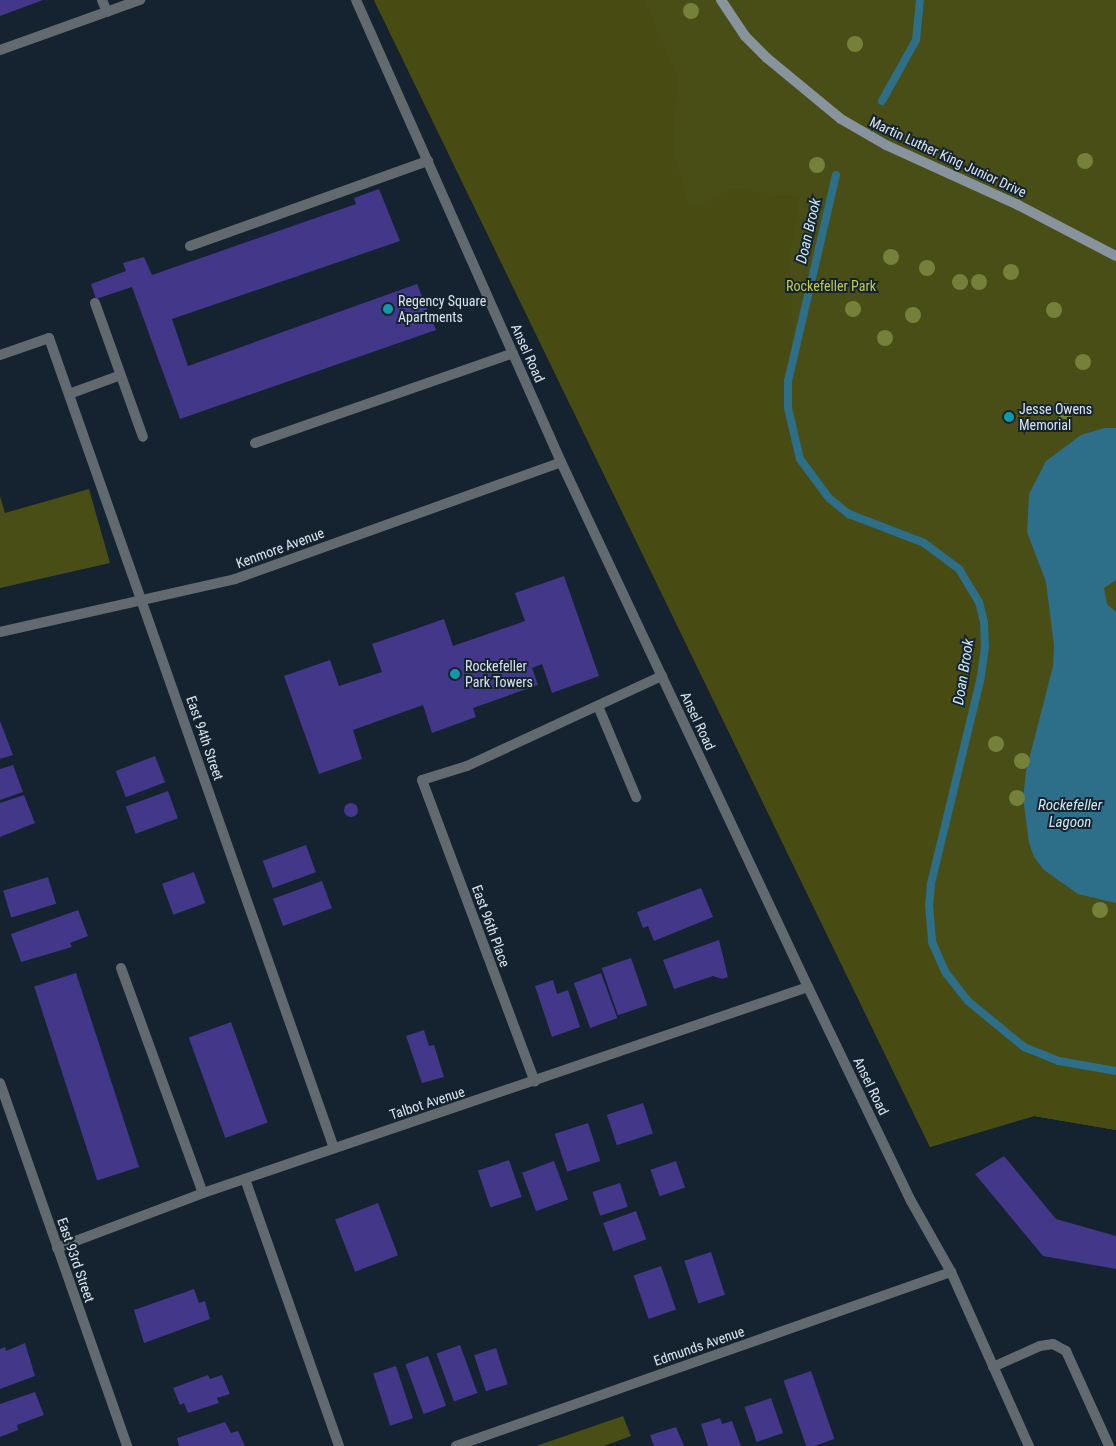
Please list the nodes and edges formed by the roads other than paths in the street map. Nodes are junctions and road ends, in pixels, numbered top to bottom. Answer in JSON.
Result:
{"nodes":[{"id":1,"x":102,"y":0,"type":"edge"},
{"id":2,"x":140,"y":0,"type":"edge"},
{"id":3,"x":356,"y":0,"type":"edge"},
{"id":4,"x":721,"y":0,"type":"edge"},
{"id":5,"x":106,"y":12,"type":"junction"},
{"id":6,"x":0,"y":50,"type":"edge"},
{"id":7,"x":428,"y":161,"type":"junction"},
{"id":8,"x":190,"y":246,"type":"dead end"},
{"id":9,"x":1116,"y":256,"type":"edge"},
{"id":10,"x":95,"y":303,"type":"dead end"},
{"id":11,"x":513,"y":353,"type":"junction"},
{"id":12,"x":0,"y":356,"type":"edge"},
{"id":13,"x":121,"y":375,"type":"junction"},
{"id":14,"x":69,"y":394,"type":"junction"},
{"id":15,"x":143,"y":437,"type":"dead end"},
{"id":16,"x":255,"y":443,"type":"dead end"},
{"id":17,"x":561,"y":462,"type":"junction"},
{"id":18,"x":143,"y":600,"type":"junction"},
{"id":19,"x":0,"y":632,"type":"edge"},
{"id":20,"x":662,"y":676,"type":"junction"},
{"id":21,"x":598,"y":706,"type":"junction"},
{"id":22,"x":636,"y":797,"type":"dead end"},
{"id":23,"x":121,"y":968,"type":"dead end"},
{"id":24,"x":808,"y":988,"type":"junction"},
{"id":25,"x":535,"y":1082,"type":"junction"},
{"id":26,"x":0,"y":1083,"type":"edge"},
{"id":27,"x":334,"y":1148,"type":"junction"},
{"id":28,"x":245,"y":1178,"type":"junction"},
{"id":29,"x":203,"y":1193,"type":"junction"},
{"id":30,"x":57,"y":1248,"type":"junction"},
{"id":31,"x":951,"y":1272,"type":"junction"},
{"id":32,"x":993,"y":1367,"type":"junction"},
{"id":33,"x":127,"y":1446,"type":"edge"},
{"id":34,"x":339,"y":1446,"type":"edge"},
{"id":35,"x":456,"y":1446,"type":"edge"},
{"id":36,"x":1029,"y":1446,"type":"edge"},
{"id":37,"x":1109,"y":1446,"type":"edge"}],
"edges":[{"from":1,"to":5,"type":"street"},
{"from":2,"to":5,"type":"street"},
{"from":3,"to":7,"type":"street","name":"Ansel Road"},
{"from":4,"to":9,"type":"main road","name":"Martin Luther King Junior Drive"},
{"from":5,"to":6,"type":"street"},
{"from":7,"to":8,"type":"street"},
{"from":7,"to":11,"type":"street","name":"Ansel Road"},
{"from":10,"to":13,"type":"street"},
{"from":11,"to":16,"type":"street"},
{"from":11,"to":17,"type":"street","name":"Ansel Road"},
{"from":12,"to":14,"type":"street","name":"East 94th Street"},
{"from":13,"to":14,"type":"street"},
{"from":13,"to":15,"type":"street"},
{"from":14,"to":18,"type":"street","name":"East 94th Street"},
{"from":17,"to":18,"type":"street","name":"Kenmore Avenue"},
{"from":17,"to":20,"type":"street","name":"Ansel Road"},
{"from":18,"to":19,"type":"street","name":"Kenmore Avenue"},
{"from":18,"to":27,"type":"street","name":"East 94th Street"},
{"from":20,"to":21,"type":"street"},
{"from":20,"to":24,"type":"street","name":"Ansel Road"},
{"from":21,"to":22,"type":"street"},
{"from":21,"to":25,"type":"street","name":"East 96th Place"},
{"from":23,"to":29,"type":"street"},
{"from":24,"to":25,"type":"street","name":"Talbot Avenue"},
{"from":24,"to":31,"type":"street","name":"Ansel Road"},
{"from":25,"to":27,"type":"street","name":"Talbot Avenue"},
{"from":26,"to":30,"type":"street","name":"East 93rd Street"},
{"from":27,"to":28,"type":"street","name":"Talbot Avenue"},
{"from":28,"to":29,"type":"street","name":"Talbot Avenue"},
{"from":28,"to":34,"type":"street"},
{"from":29,"to":30,"type":"street","name":"Talbot Avenue"},
{"from":30,"to":33,"type":"street","name":"East 93rd Street"},
{"from":31,"to":32,"type":"street","name":"Ansel Road"},
{"from":31,"to":35,"type":"street","name":"Edmunds Avenue"},
{"from":32,"to":36,"type":"street","name":"Ansel Road"},
{"from":32,"to":37,"type":"street"}]}
